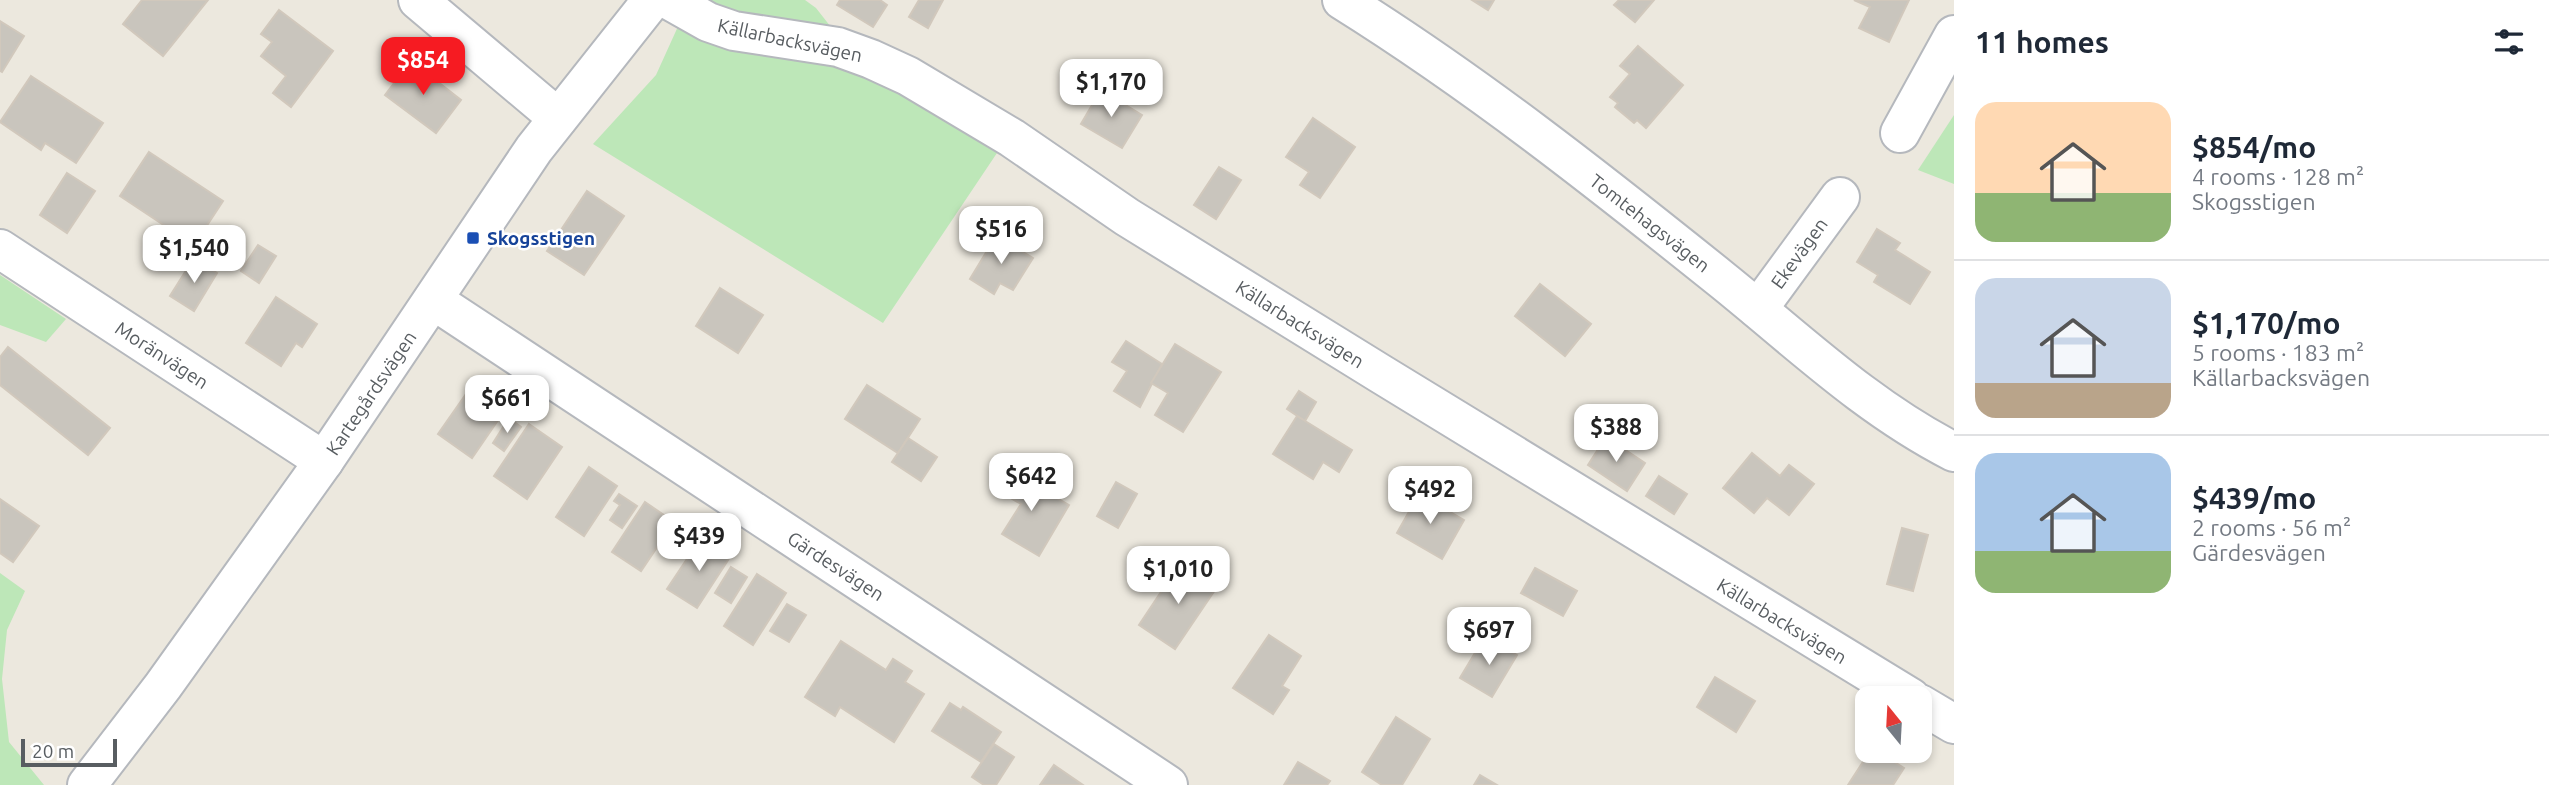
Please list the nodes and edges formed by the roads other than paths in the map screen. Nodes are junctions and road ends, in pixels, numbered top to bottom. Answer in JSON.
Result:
{"nodes":[{"id":1,"x":418,"y":0,"type":"edge"},
{"id":2,"x":652,"y":0,"type":"edge"},
{"id":3,"x":669,"y":0,"type":"edge"},
{"id":4,"x":1342,"y":0,"type":"edge"},
{"id":5,"x":1954,"y":35,"type":"edge"},
{"id":6,"x":558,"y":118,"type":"junction"},
{"id":7,"x":1900,"y":132,"type":"dead end"},
{"id":8,"x":1840,"y":197,"type":"dead end"},
{"id":9,"x":0,"y":249,"type":"edge"},
{"id":10,"x":433,"y":300,"type":"junction"},
{"id":11,"x":1758,"y":309,"type":"junction"},
{"id":12,"x":1954,"y":452,"type":"edge"},
{"id":13,"x":324,"y":461,"type":"junction"},
{"id":14,"x":1891,"y":686,"type":"edge"},
{"id":15,"x":1932,"y":711,"type":"edge"},
{"id":16,"x":1954,"y":724,"type":"edge"},
{"id":17,"x":87,"y":785,"type":"edge"},
{"id":18,"x":1168,"y":785,"type":"edge"}],
"edges":[{"from":1,"to":6,"type":"street"},
{"from":2,"to":6,"type":"street","name":"Kartegårdsvägen"},
{"from":3,"to":14,"type":"street","name":"Källarbacksvägen"},
{"from":4,"to":11,"type":"street","name":"Tomtehagsvägen"},
{"from":5,"to":7,"type":"street"},
{"from":6,"to":10,"type":"street","name":"Kartegårdsvägen"},
{"from":8,"to":11,"type":"street","name":"Ekevägen"},
{"from":9,"to":13,"type":"street","name":"Moränvägen"},
{"from":10,"to":13,"type":"street","name":"Kartegårdsvägen"},
{"from":10,"to":18,"type":"street","name":"Gärdesvägen"},
{"from":11,"to":12,"type":"street","name":"Tomtehagsvägen"},
{"from":13,"to":17,"type":"street","name":"Kartegårdsvägen"},
{"from":15,"to":16,"type":"street"}]}
